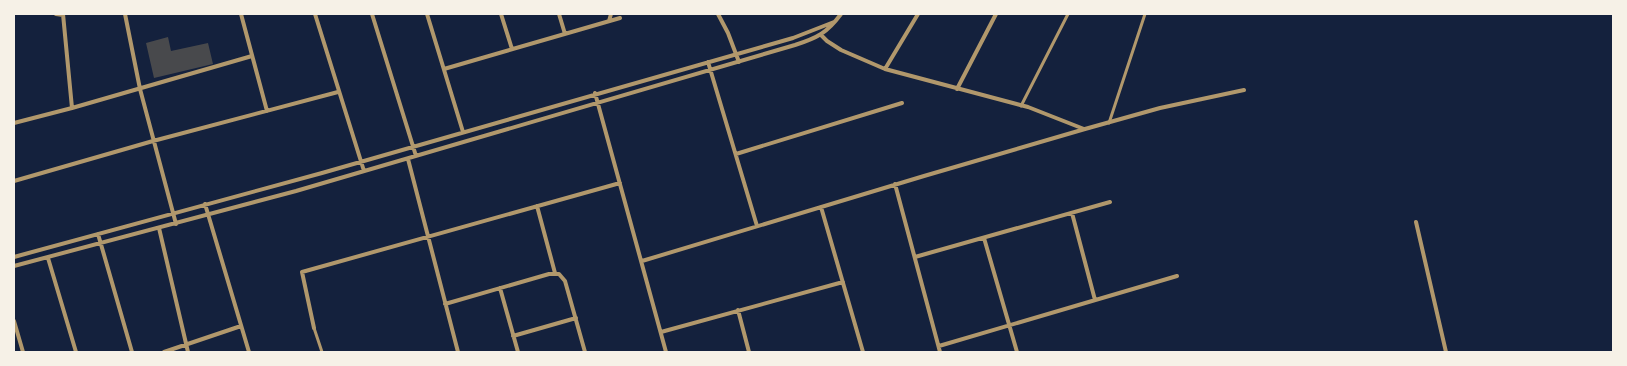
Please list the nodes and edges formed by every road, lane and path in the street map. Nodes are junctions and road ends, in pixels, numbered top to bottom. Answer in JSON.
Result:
{"nodes":[{"id":1,"x":56,"y":14,"type":"edge"},
{"id":2,"x":63,"y":14,"type":"edge"},
{"id":3,"x":125,"y":14,"type":"edge"},
{"id":4,"x":241,"y":14,"type":"edge"},
{"id":5,"x":315,"y":14,"type":"edge"},
{"id":6,"x":372,"y":14,"type":"edge"},
{"id":7,"x":427,"y":14,"type":"edge"},
{"id":8,"x":501,"y":14,"type":"edge"},
{"id":9,"x":559,"y":14,"type":"edge"},
{"id":10,"x":611,"y":14,"type":"edge"},
{"id":11,"x":718,"y":14,"type":"edge"},
{"id":12,"x":841,"y":14,"type":"edge"},
{"id":13,"x":918,"y":14,"type":"edge"},
{"id":14,"x":996,"y":14,"type":"edge"},
{"id":15,"x":1068,"y":14,"type":"edge"},
{"id":16,"x":1145,"y":14,"type":"edge"},
{"id":17,"x":620,"y":18,"type":"dead end"},
{"id":18,"x":609,"y":21,"type":"junction"},
{"id":19,"x":834,"y":22,"type":"junction"},
{"id":20,"x":565,"y":34,"type":"junction"},
{"id":21,"x":821,"y":35,"type":"junction"},
{"id":22,"x":512,"y":49,"type":"junction"},
{"id":23,"x":737,"y":54,"type":"junction"},
{"id":24,"x":252,"y":56,"type":"junction"},
{"id":25,"x":708,"y":62,"type":"junction"},
{"id":26,"x":739,"y":62,"type":"junction"},
{"id":27,"x":444,"y":69,"type":"junction"},
{"id":28,"x":885,"y":69,"type":"junction"},
{"id":29,"x":710,"y":70,"type":"junction"},
{"id":30,"x":140,"y":89,"type":"junction"},
{"id":31,"x":957,"y":89,"type":"junction"},
{"id":32,"x":1244,"y":90,"type":"dead end"},
{"id":33,"x":338,"y":92,"type":"junction"},
{"id":34,"x":595,"y":93,"type":"junction"},
{"id":35,"x":598,"y":103,"type":"junction"},
{"id":36,"x":902,"y":103,"type":"dead end"},
{"id":37,"x":1021,"y":106,"type":"junction"},
{"id":38,"x":72,"y":108,"type":"junction"},
{"id":39,"x":267,"y":111,"type":"junction"},
{"id":40,"x":14,"y":123,"type":"edge"},
{"id":41,"x":1109,"y":123,"type":"junction"},
{"id":42,"x":1084,"y":130,"type":"junction"},
{"id":43,"x":463,"y":132,"type":"junction"},
{"id":44,"x":153,"y":141,"type":"junction"},
{"id":45,"x":413,"y":146,"type":"junction"},
{"id":46,"x":736,"y":154,"type":"junction"},
{"id":47,"x":416,"y":156,"type":"junction"},
{"id":48,"x":408,"y":159,"type":"junction"},
{"id":49,"x":361,"y":161,"type":"junction"},
{"id":50,"x":364,"y":171,"type":"junction"},
{"id":51,"x":14,"y":181,"type":"edge"},
{"id":52,"x":620,"y":183,"type":"junction"},
{"id":53,"x":895,"y":184,"type":"junction"},
{"id":54,"x":1110,"y":202,"type":"dead end"},
{"id":55,"x":205,"y":204,"type":"junction"},
{"id":56,"x":537,"y":206,"type":"junction"},
{"id":57,"x":821,"y":207,"type":"junction"},
{"id":58,"x":173,"y":213,"type":"junction"},
{"id":59,"x":1072,"y":213,"type":"junction"},
{"id":60,"x":208,"y":215,"type":"junction"},
{"id":61,"x":1416,"y":222,"type":"dead end"},
{"id":62,"x":176,"y":224,"type":"junction"},
{"id":63,"x":757,"y":226,"type":"junction"},
{"id":64,"x":159,"y":228,"type":"junction"},
{"id":65,"x":98,"y":234,"type":"junction"},
{"id":66,"x":428,"y":237,"type":"junction"},
{"id":67,"x":984,"y":238,"type":"junction"},
{"id":68,"x":100,"y":244,"type":"junction"},
{"id":69,"x":14,"y":256,"type":"edge"},
{"id":70,"x":914,"y":257,"type":"junction"},
{"id":71,"x":48,"y":258,"type":"junction"},
{"id":72,"x":642,"y":261,"type":"junction"},
{"id":73,"x":14,"y":266,"type":"edge"},
{"id":74,"x":555,"y":273,"type":"junction"},
{"id":75,"x":1177,"y":276,"type":"dead end"},
{"id":76,"x":842,"y":282,"type":"junction"},
{"id":77,"x":500,"y":288,"type":"junction"},
{"id":78,"x":1095,"y":300,"type":"junction"},
{"id":79,"x":445,"y":304,"type":"junction"},
{"id":80,"x":738,"y":310,"type":"junction"},
{"id":81,"x":576,"y":318,"type":"junction"},
{"id":82,"x":14,"y":321,"type":"edge"},
{"id":83,"x":1009,"y":325,"type":"junction"},
{"id":84,"x":241,"y":326,"type":"junction"},
{"id":85,"x":314,"y":328,"type":"joint"},
{"id":86,"x":661,"y":332,"type":"junction"},
{"id":87,"x":513,"y":336,"type":"junction"},
{"id":88,"x":186,"y":344,"type":"junction"},
{"id":89,"x":939,"y":346,"type":"junction"},
{"id":90,"x":23,"y":352,"type":"edge"},
{"id":91,"x":76,"y":352,"type":"edge"},
{"id":92,"x":132,"y":352,"type":"edge"},
{"id":93,"x":164,"y":352,"type":"edge"},
{"id":94,"x":188,"y":352,"type":"edge"},
{"id":95,"x":249,"y":352,"type":"edge"},
{"id":96,"x":322,"y":352,"type":"edge"},
{"id":97,"x":458,"y":352,"type":"edge"},
{"id":98,"x":518,"y":352,"type":"edge"},
{"id":99,"x":585,"y":352,"type":"edge"},
{"id":100,"x":666,"y":352,"type":"edge"},
{"id":101,"x":749,"y":352,"type":"edge"},
{"id":102,"x":863,"y":352,"type":"edge"},
{"id":103,"x":940,"y":352,"type":"edge"},
{"id":104,"x":1017,"y":352,"type":"edge"},
{"id":105,"x":1446,"y":352,"type":"edge"}],
"edges":[{"from":1,"to":2,"type":"street"},
{"from":2,"to":38,"type":"street"},
{"from":3,"to":30,"type":"street"},
{"from":4,"to":24,"type":"street"},
{"from":5,"to":33,"type":"street"},
{"from":6,"to":45,"type":"street"},
{"from":7,"to":27,"type":"street"},
{"from":8,"to":22,"type":"street"},
{"from":9,"to":20,"type":"street"},
{"from":10,"to":18,"type":"street"},
{"from":11,"to":23,"type":"street"},
{"from":12,"to":19,"type":"street"},
{"from":13,"to":28,"type":"street"},
{"from":14,"to":31,"type":"street"},
{"from":15,"to":37,"type":"lane"},
{"from":16,"to":41,"type":"lane"},
{"from":17,"to":18,"type":"street"},
{"from":18,"to":20,"type":"street"},
{"from":19,"to":21,"type":"street"},
{"from":19,"to":23,"type":"street"},
{"from":20,"to":22,"type":"street"},
{"from":21,"to":26,"type":"street"},
{"from":21,"to":28,"type":"street"},
{"from":22,"to":27,"type":"street"},
{"from":23,"to":25,"type":"street"},
{"from":23,"to":26,"type":"street"},
{"from":24,"to":30,"type":"street"},
{"from":24,"to":39,"type":"street"},
{"from":25,"to":29,"type":"street"},
{"from":25,"to":34,"type":"street"},
{"from":26,"to":29,"type":"street"},
{"from":27,"to":43,"type":"street"},
{"from":28,"to":31,"type":"street"},
{"from":29,"to":35,"type":"street"},
{"from":29,"to":46,"type":"street"},
{"from":30,"to":38,"type":"street"},
{"from":30,"to":44,"type":"street"},
{"from":31,"to":37,"type":"street"},
{"from":32,"to":41,"type":"street"},
{"from":33,"to":39,"type":"street"},
{"from":33,"to":49,"type":"street"},
{"from":34,"to":35,"type":"street"},
{"from":34,"to":43,"type":"street"},
{"from":35,"to":47,"type":"street"},
{"from":35,"to":52,"type":"street"},
{"from":36,"to":46,"type":"street"},
{"from":37,"to":42,"type":"street"},
{"from":38,"to":40,"type":"street"},
{"from":39,"to":44,"type":"street"},
{"from":41,"to":42,"type":"street"},
{"from":42,"to":53,"type":"street"},
{"from":43,"to":45,"type":"street"},
{"from":44,"to":51,"type":"street"},
{"from":44,"to":58,"type":"street"},
{"from":45,"to":47,"type":"street"},
{"from":45,"to":49,"type":"street"},
{"from":46,"to":63,"type":"street"},
{"from":47,"to":48,"type":"street"},
{"from":48,"to":50,"type":"street"},
{"from":48,"to":66,"type":"street"},
{"from":49,"to":50,"type":"street"},
{"from":49,"to":55,"type":"street"},
{"from":50,"to":60,"type":"street"},
{"from":52,"to":56,"type":"street"},
{"from":52,"to":72,"type":"street"},
{"from":53,"to":57,"type":"street"},
{"from":53,"to":70,"type":"street"},
{"from":54,"to":59,"type":"street"},
{"from":55,"to":58,"type":"street"},
{"from":55,"to":60,"type":"street"},
{"from":56,"to":66,"type":"street"},
{"from":56,"to":74,"type":"street"},
{"from":57,"to":63,"type":"street"},
{"from":57,"to":76,"type":"street"},
{"from":58,"to":62,"type":"street"},
{"from":58,"to":65,"type":"street"},
{"from":59,"to":67,"type":"street"},
{"from":59,"to":78,"type":"street"},
{"from":60,"to":62,"type":"street"},
{"from":60,"to":84,"type":"street"},
{"from":61,"to":105,"type":"street"},
{"from":62,"to":64,"type":"street"},
{"from":63,"to":72,"type":"street"},
{"from":64,"to":68,"type":"street"},
{"from":64,"to":88,"type":"street"},
{"from":65,"to":68,"type":"street"},
{"from":65,"to":69,"type":"street"},
{"from":66,"to":79,"type":"street"},
{"from":66,"to":85,"type":"street"},
{"from":67,"to":70,"type":"street"},
{"from":67,"to":83,"type":"street"},
{"from":68,"to":71,"type":"street"},
{"from":68,"to":92,"type":"street"},
{"from":70,"to":89,"type":"street"},
{"from":71,"to":73,"type":"street"},
{"from":71,"to":91,"type":"street"},
{"from":72,"to":86,"type":"street"},
{"from":74,"to":77,"type":"street"},
{"from":74,"to":81,"type":"street"},
{"from":75,"to":78,"type":"street"},
{"from":76,"to":80,"type":"street"},
{"from":76,"to":102,"type":"street"},
{"from":77,"to":79,"type":"street"},
{"from":77,"to":87,"type":"street"},
{"from":78,"to":83,"type":"street"},
{"from":79,"to":97,"type":"street"},
{"from":80,"to":86,"type":"street"},
{"from":80,"to":101,"type":"street"},
{"from":81,"to":87,"type":"street"},
{"from":81,"to":99,"type":"street"},
{"from":82,"to":90,"type":"street"},
{"from":83,"to":89,"type":"street"},
{"from":83,"to":104,"type":"street"},
{"from":84,"to":88,"type":"street"},
{"from":84,"to":95,"type":"street"},
{"from":85,"to":96,"type":"lane"},
{"from":86,"to":100,"type":"street"},
{"from":87,"to":98,"type":"street"},
{"from":88,"to":93,"type":"street"},
{"from":88,"to":94,"type":"street"},
{"from":89,"to":103,"type":"street"}]}
